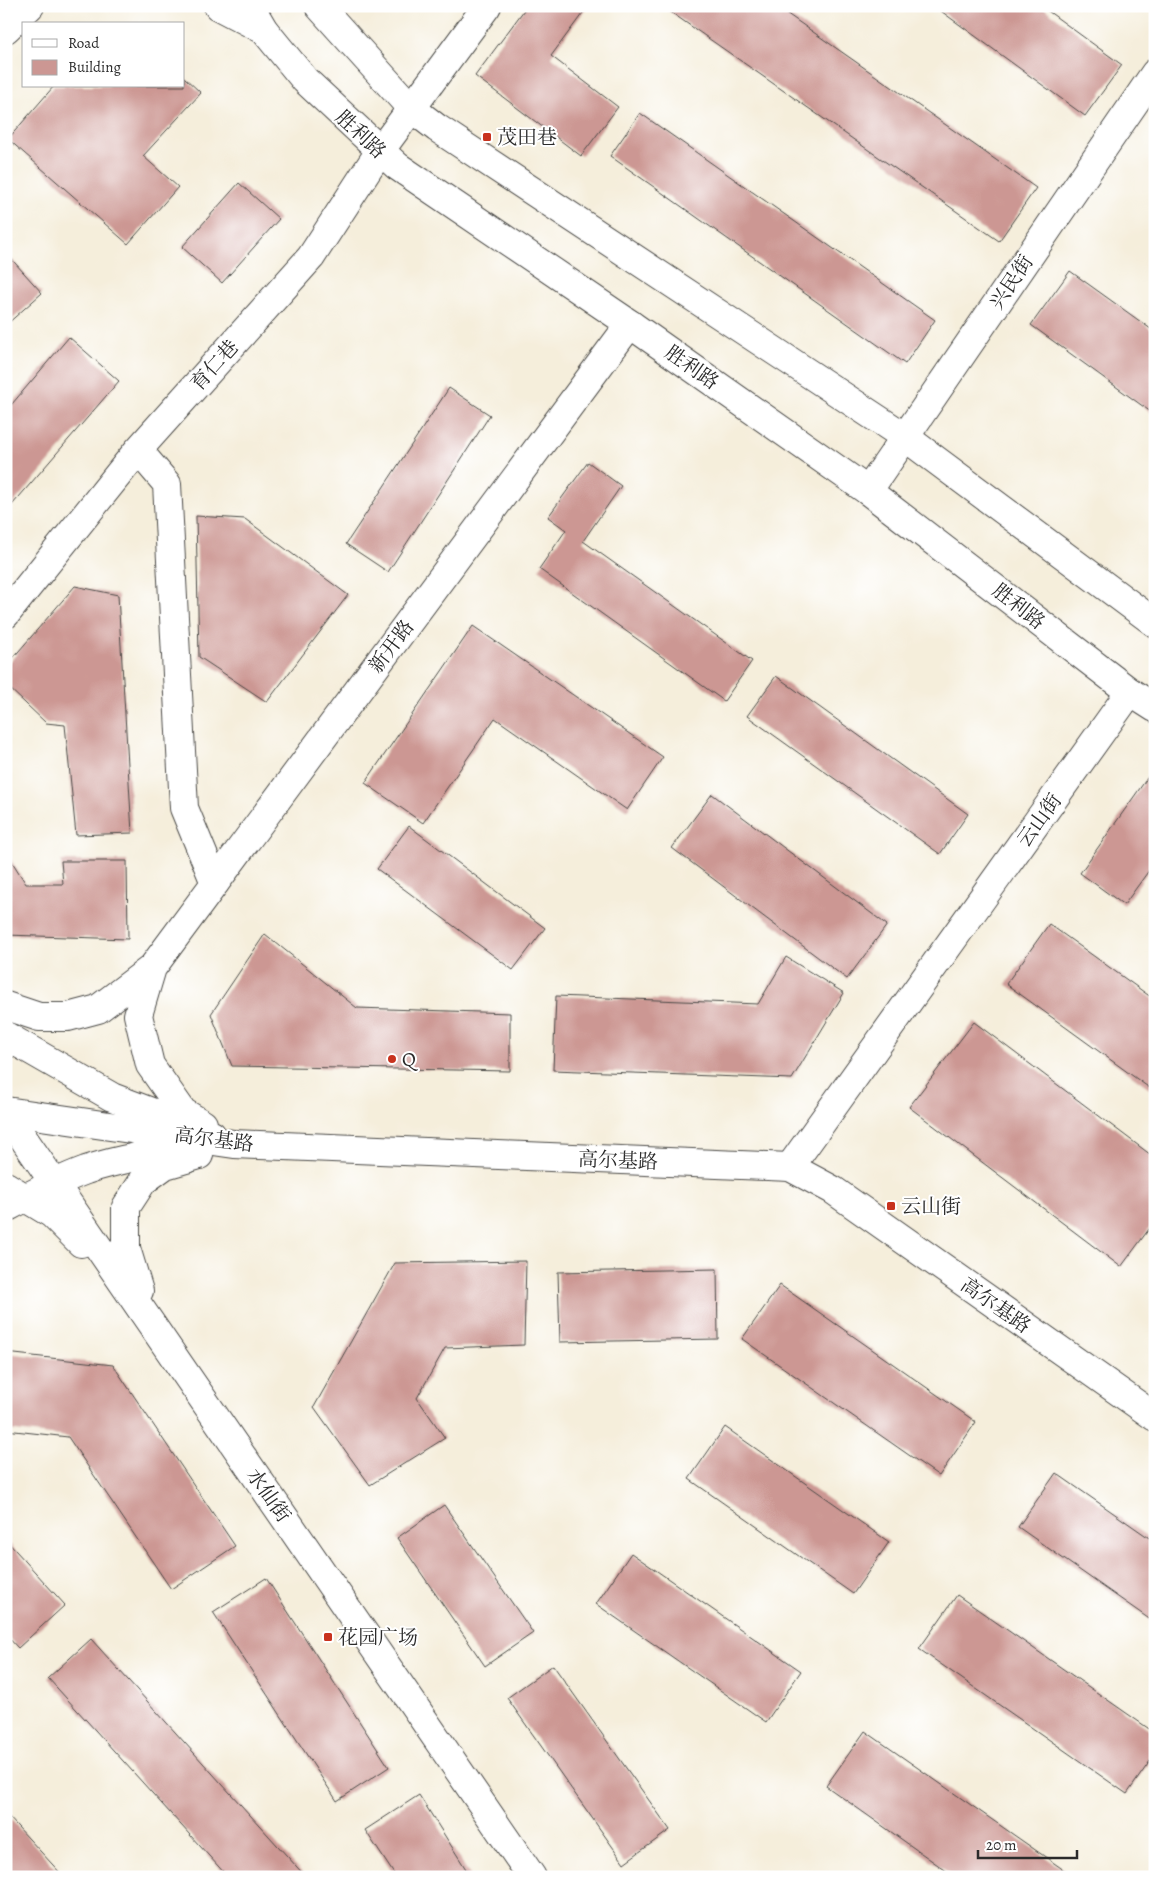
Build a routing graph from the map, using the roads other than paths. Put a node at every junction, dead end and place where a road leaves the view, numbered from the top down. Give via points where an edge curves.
1 (30, 6) edge
2 (218, 6) edge
3 (250, 6) edge
4 (319, 6) edge
5 (487, 6) edge
6 (6, 30) edge
7 (264, 30) junction
8 (1155, 73) edge
9 (411, 108) junction
10 (380, 150) junction
11 (630, 324) junction
12 (905, 438) junction
13 (138, 450) junction
14 (868, 491) junction
15 (6, 614) edge
16 (1155, 623) edge
17 (1130, 692) junction
18 (1155, 708) edge
19 (215, 883) junction
20 (152, 968) junction
21 (6, 1006) edge
22 (6, 1036) edge
23 (6, 1112) edge
24 (234, 1144) junction
25 (790, 1167) junction
26 (55, 1184) junction
27 (12, 1197) edge
28 (159, 1336) junction
29 (1155, 1417) edge
30 (532, 1877) edge

1 - 6 main road
2 - 7 main road
3 - 7 main road, 胜利路
4 - 9 main road
5 - 9 main road
7 - 10 main road, 胜利路 via 305,80
8 - 12 main road, 兴民街
9 - 10 main road, 育仁巷
9 - 12 main road
10 - 11 main road, 胜利路 via 397,166
10 - 13 main road, 育仁巷 via 311,257
11 - 14 main road, 胜利路
11 - 19 main road, 新开路
12 - 14 main road, 兴民街
12 - 16 main road
13 - 15 main road, 育仁巷
13 - 19 main road via 167,484 184,808
14 - 17 main road, 胜利路
17 - 18 main road, 胜利路
17 - 25 main road, 云山街
19 - 20 main road, 新开路
20 - 21 main road via 98,1009 68,1017 40,1017
20 - 24 main road via 138,1014 150,1065 183,1112
22 - 24 main road via 112,1096
23 - 24 main road, 高尔基路
23 - 26 main road, 水仙街
24 - 25 main road, 高尔基路
24 - 26 main road via 160,1152 123,1160 86,1170
24 - 28 main road via 165,1165 143,1182 126,1207 126,1248 137,1286
25 - 29 main road, 高尔基路 via 833,1190
26 - 27 main road
26 - 28 main road, 水仙街
27 - 28 main road via 52,1214 93,1254
28 - 30 main road, 水仙街

